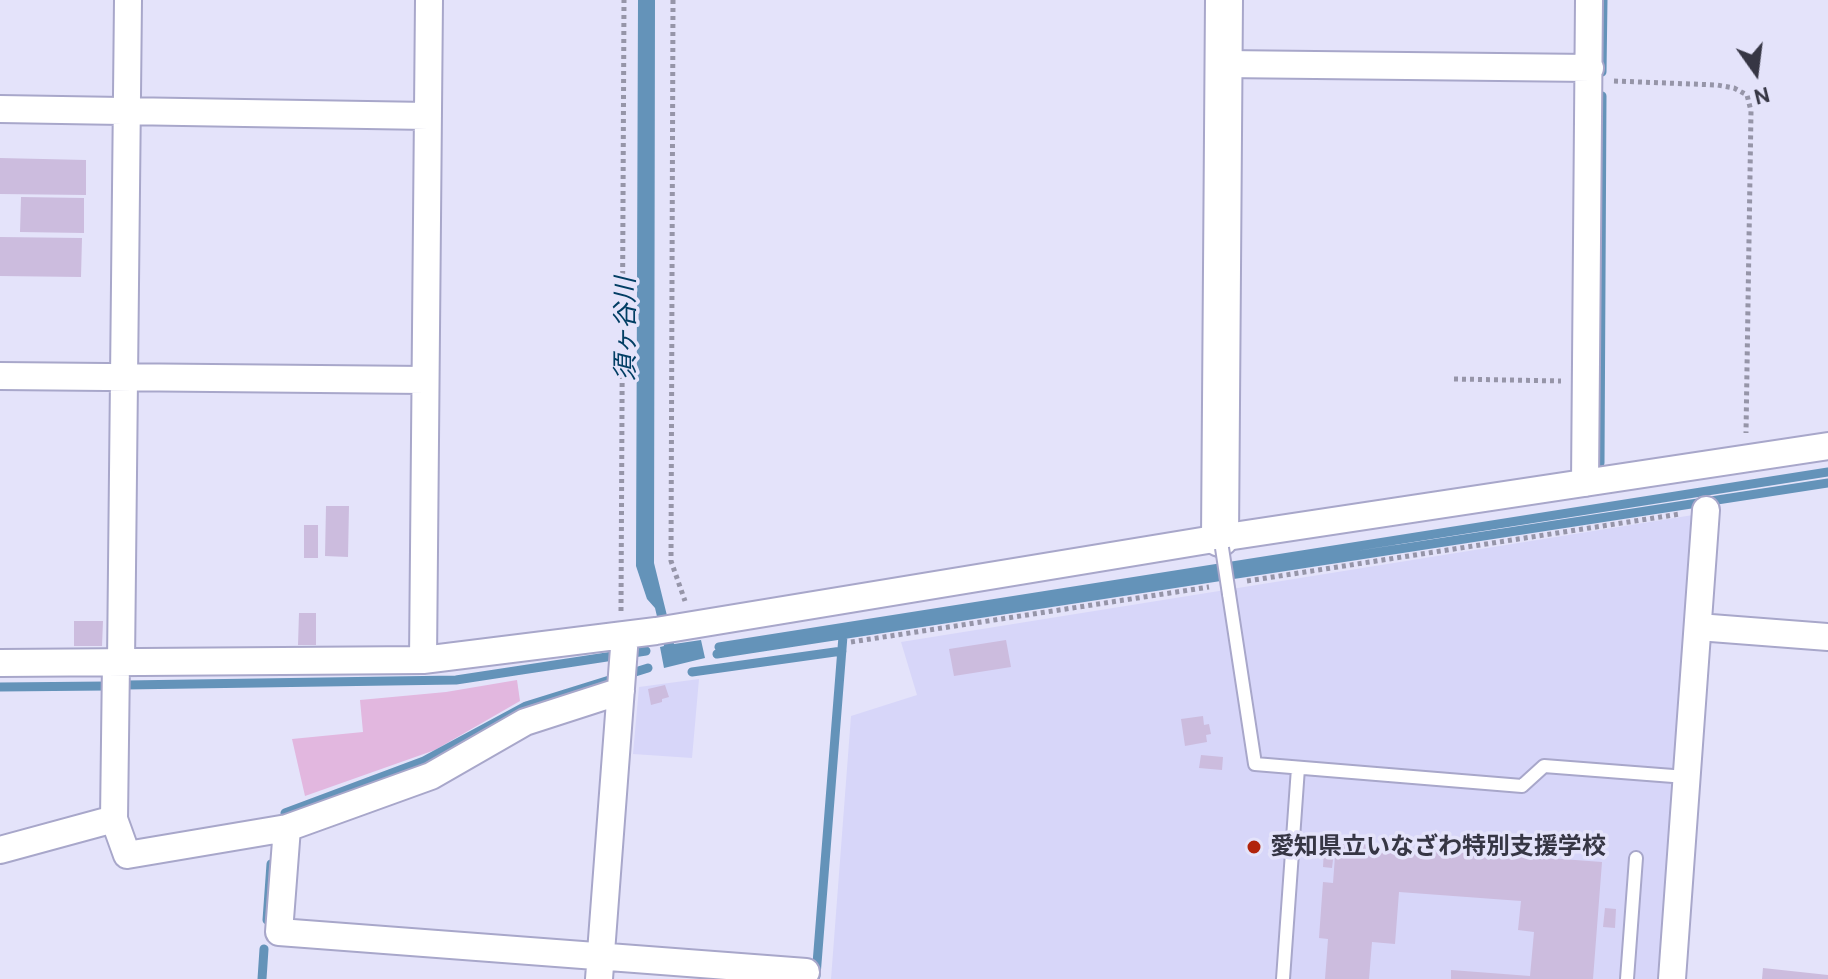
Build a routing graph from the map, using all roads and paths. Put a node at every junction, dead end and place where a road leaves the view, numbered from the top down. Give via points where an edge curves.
1 (128, 0) edge
2 (429, 0) edge
3 (624, 0) edge
4 (673, 0) edge
5 (1224, 0) edge
6 (1589, 0) edge
7 (1224, 64) junction
8 (1589, 74) junction
9 (0, 109) edge
10 (126, 111) junction
11 (428, 116) junction
12 (0, 376) edge
13 (124, 377) junction
14 (1454, 379) dead end
15 (425, 380) junction
16 (1586, 381) junction
17 (1828, 446) edge
18 (1746, 458) junction
19 (1585, 483) junction
20 (1706, 510) joint
21 (1221, 543) junction
22 (1239, 582) dead end
23 (1226, 589) junction
24 (1698, 627) junction
25 (675, 628) junction
26 (1828, 637) edge
27 (623, 638) junction
28 (851, 642) dead end
29 (423, 660) junction
30 (118, 662) junction
31 (0, 663) edge
32 (622, 689) junction
33 (1298, 768) junction
34 (1686, 777) junction
35 (114, 819) junction
36 (287, 828) junction
37 (0, 850) edge
38 (1636, 858) dead end
39 (600, 968) edge
40 (806, 972) dead end
41 (1283, 979) edge
42 (1627, 979) edge
43 (1672, 979) edge

1 - 10 street
2 - 11 street
3 - 27 path
4 - 25 path
5 - 7 street
6 - 8 street
7 - 8 street
7 - 21 street
8 - 16 street
8 - 18 path via 1717,85 1747,95 1751,111
9 - 10 street
10 - 11 street
10 - 13 street
11 - 15 street
12 - 13 street
13 - 15 street
13 - 30 street
14 - 16 path
15 - 29 street
16 - 19 street
17 - 18 street
18 - 19 street
19 - 21 street
20 - 22 path
20 - 24 street
21 - 23 lane, bridge
21 - 25 street
23 - 28 path
23 - 33 lane via 1255,764
24 - 26 street
24 - 34 street
25 - 27 street
27 - 29 street
27 - 32 street
29 - 30 street
30 - 31 street
30 - 35 street
32 - 36 street via 525,722 431,776
32 - 39 street
33 - 34 lane via 1522,786 1544,766
33 - 41 lane
34 - 43 street
35 - 36 street via 127,855
35 - 37 street
36 - 39 street via 279,932
38 - 42 lane
39 - 40 street

